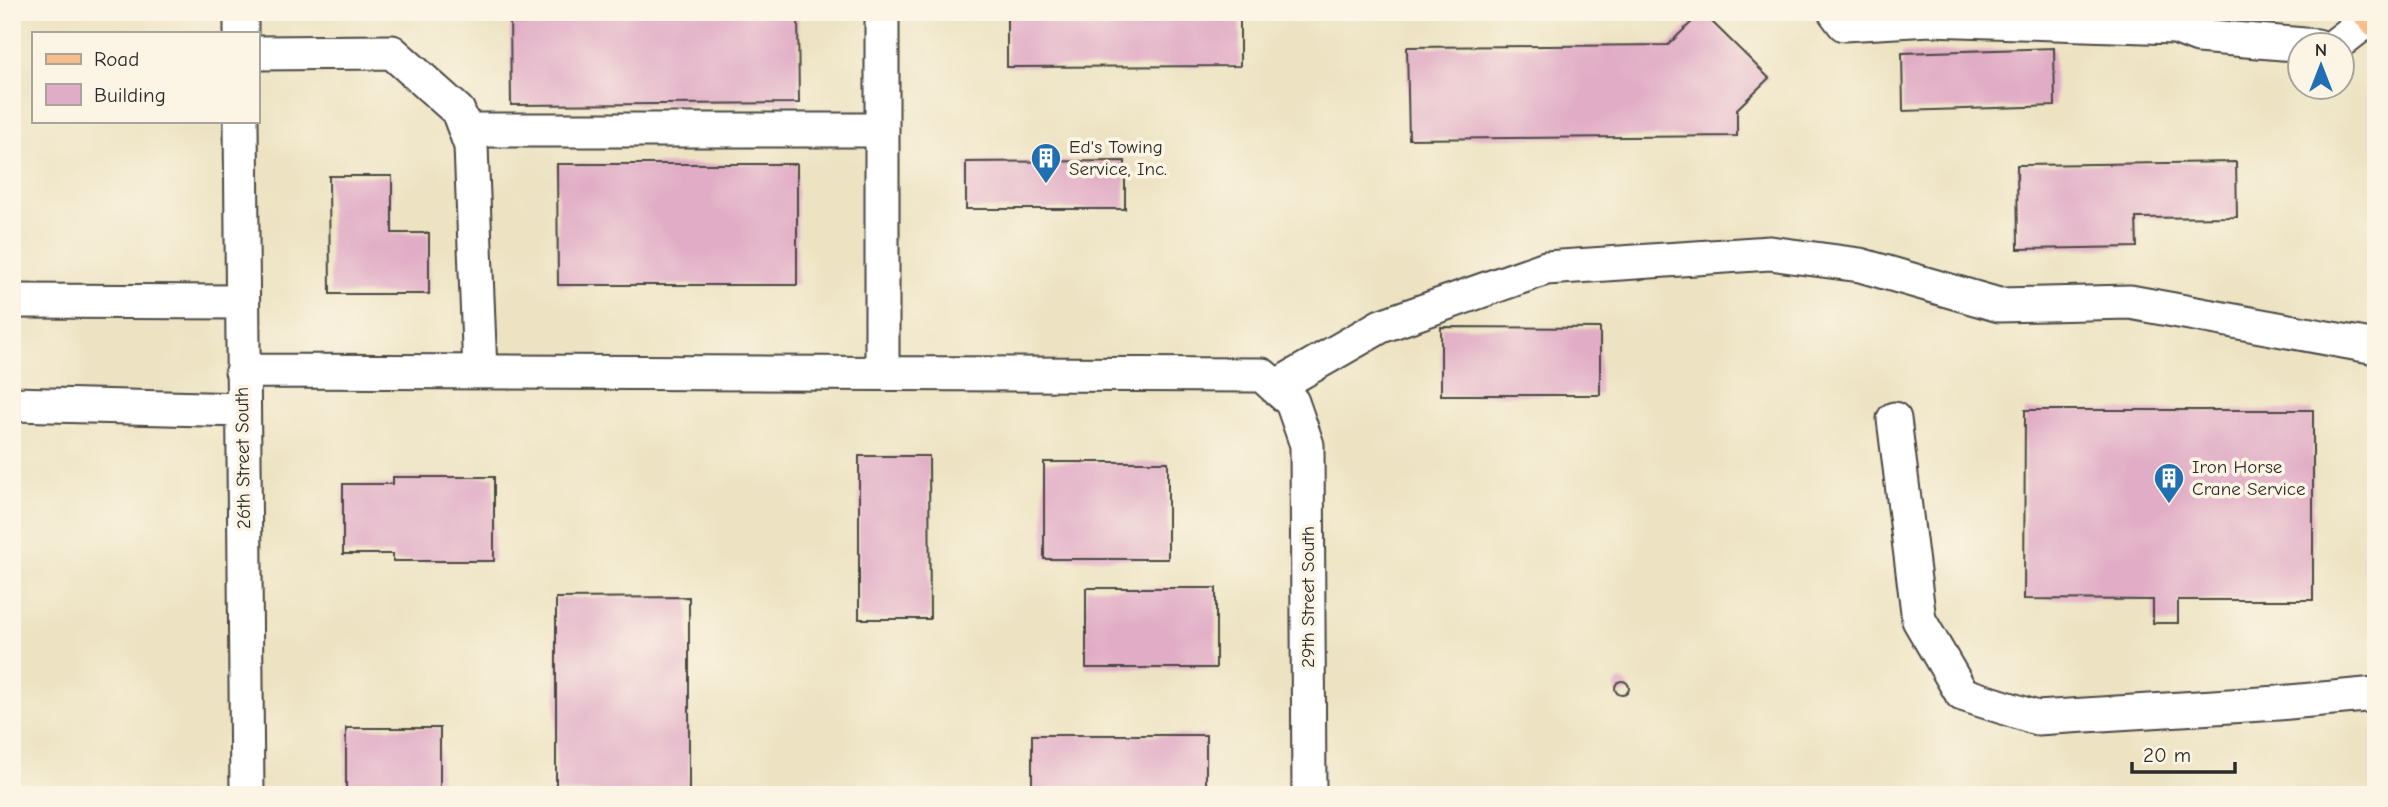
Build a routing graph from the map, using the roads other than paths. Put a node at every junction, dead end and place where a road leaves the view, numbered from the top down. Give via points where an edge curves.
1 (240, 12) edge
2 (882, 12) edge
3 (1835, 12) edge
4 (2374, 15) edge
5 (241, 32) edge
6 (2352, 32) edge
7 (2286, 43) edge
8 (259, 53) edge
9 (241, 122) edge
10 (465, 130) junction
11 (882, 130) junction
12 (12, 300) edge
13 (242, 302) junction
14 (2376, 347) edge
15 (242, 371) junction
16 (480, 372) junction
17 (882, 373) junction
18 (1284, 395) junction
19 (12, 404) edge
20 (243, 410) junction
21 (1894, 419) dead end
22 (2376, 694) edge
23 (247, 795) edge
24 (1309, 795) edge

1 - 5 street
2 - 11 street
3 - 7 street via 1844,24 1930,19 2175,27 2197,36
4 - 6 street
8 - 10 street via 392,52 458,111
9 - 13 street, 26th Street South
10 - 11 street
10 - 16 street via 471,146
11 - 17 street
12 - 13 street
13 - 15 street, 26th Street South
14 - 18 street via 2130,302 1999,305 1860,265 1770,253 1546,268 1381,326
15 - 16 street
15 - 20 street, 26th Street South
16 - 17 street
17 - 18 street via 1262,375
18 - 24 street, 29th Street South via 1307,445
19 - 20 street
20 - 23 street, 26th Street South
21 - 22 street via 1919,620 1962,694 2037,718

